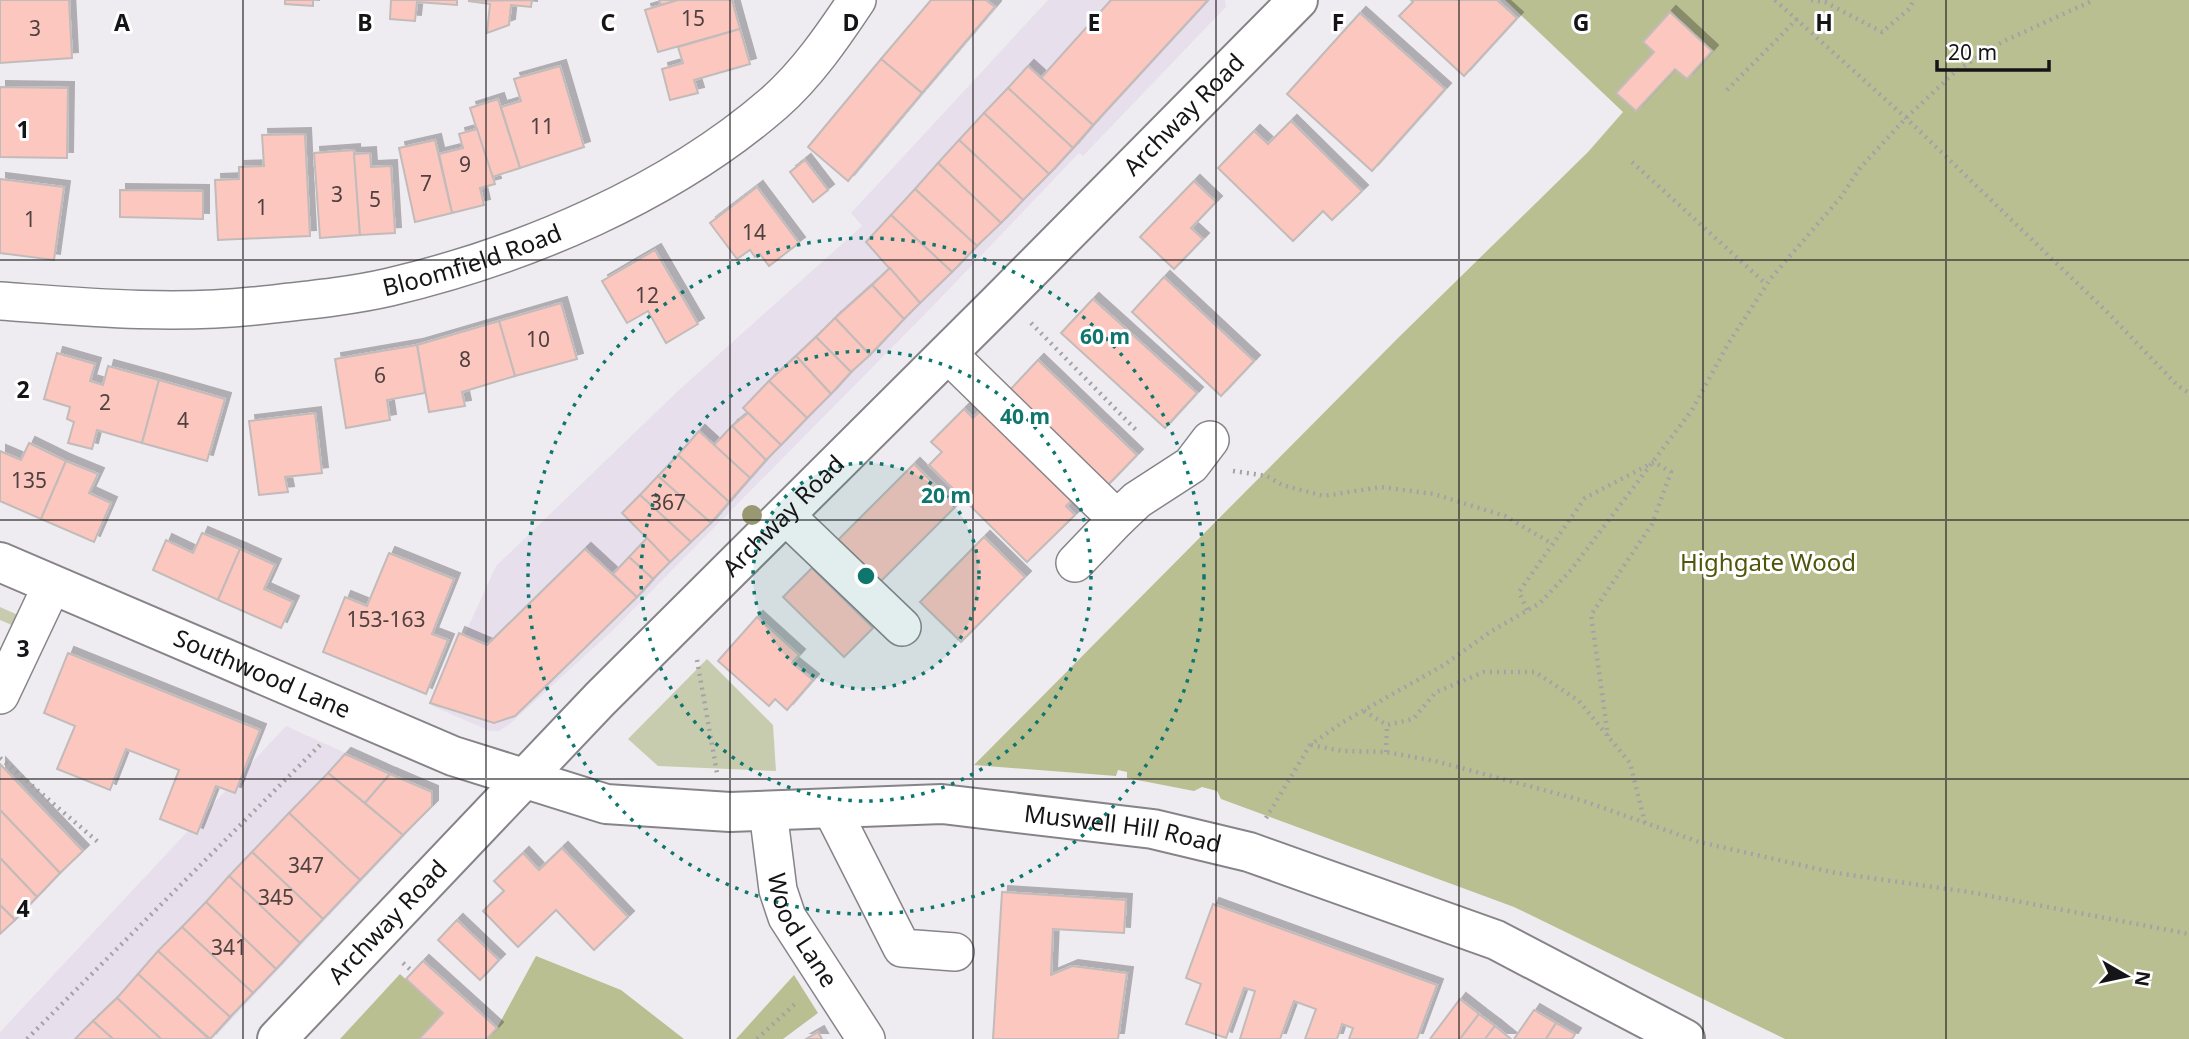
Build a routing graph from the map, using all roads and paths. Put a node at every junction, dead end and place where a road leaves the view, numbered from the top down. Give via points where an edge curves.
1 (857, 0) edge
2 (1298, 0) edge
3 (1774, 0) edge
4 (1811, 0) edge
5 (1914, 0) edge
6 (2094, 0) edge
7 (1797, 19) junction
8 (1727, 90) dead end
9 (1906, 118) junction
10 (1632, 162) dead end
11 (1766, 284) junction
12 (0, 301) edge
13 (1031, 323) dead end
14 (948, 354) junction
15 (2189, 393) edge
16 (1138, 432) dead end
17 (1201, 453) joint
18 (1654, 462) junction
19 (785, 515) junction
20 (1117, 519) junction
21 (1551, 543) junction
22 (0, 562) edge
23 (1074, 563) dead end
24 (52, 585) junction
25 (1527, 610) junction
26 (902, 627) dead end
27 (14, 634) edge
28 (696, 660) dead end
29 (0, 695) edge
30 (1363, 711) junction
31 (1387, 725) junction
32 (1608, 736) junction
33 (324, 741) dead end
34 (1310, 745) junction
35 (1386, 752) junction
36 (0, 758) edge
37 (718, 776) dead end
38 (526, 779) junction
39 (831, 808) junction
40 (768, 811) junction
41 (1645, 824) junction
42 (97, 842) dead end
43 (1248, 852) junction
44 (2189, 934) edge
45 (955, 952) dead end
46 (403, 963) dead end
47 (413, 972) dead end
48 (827, 976) junction
49 (27, 1039) edge
50 (277, 1039) edge
51 (757, 1039) edge
52 (866, 1039) edge
53 (1685, 1039) edge

1 - 12 street, Bloomfield Road via 826,46 775,102 704,156 595,217 509,252 389,287 252,306 158,310
2 - 14 main road, Archway Road
3 - 7 path
4 - 5 path via 1825,2 1882,32
6 - 9 path via 2004,41 1956,71
7 - 8 path
7 - 9 path
9 - 11 path
9 - 15 path
10 - 11 path
11 - 18 path via 1692,410
13 - 16 path
14 - 19 main road, Archway Road
14 - 20 street
17 - 20 street
17 - 21 path via 1282,485 1325,496 1381,487 1434,494 1506,516
18 - 21 path via 1584,498
18 - 25 path via 1571,570 1540,603
18 - 32 path via 1671,472 1652,524 1591,615
19 - 26 street
19 - 38 main road, Archway Road
20 - 23 street
21 - 25 path via 1519,592
22 - 24 main road, Southwood Lane
24 - 27 street
24 - 38 main road, Southwood Lane via 440,751
25 - 30 path
27 - 29 street
28 - 37 path
30 - 31 path
30 - 34 path
31 - 32 path via 1413,719 1436,692 1484,672 1535,672 1579,701
31 - 35 path
32 - 41 path via 1630,763
33 - 49 path
34 - 35 path
34 - 43 path
35 - 41 path via 1581,800
36 - 42 path
38 - 40 main road, Muswell Hill Road via 606,804
38 - 50 main road, Archway Road
39 - 40 main road, Muswell Hill Road
39 - 43 main road, Muswell Hill Road via 942,804 1112,822
39 - 45 street via 902,948
40 - 48 street, Wood Lane via 778,890 787,917
41 - 44 path via 1699,842 1836,873 1969,892
43 - 53 main road, Muswell Hill Road via 1496,940
46 - 47 path
48 - 51 path
48 - 52 street, Wood Lane

